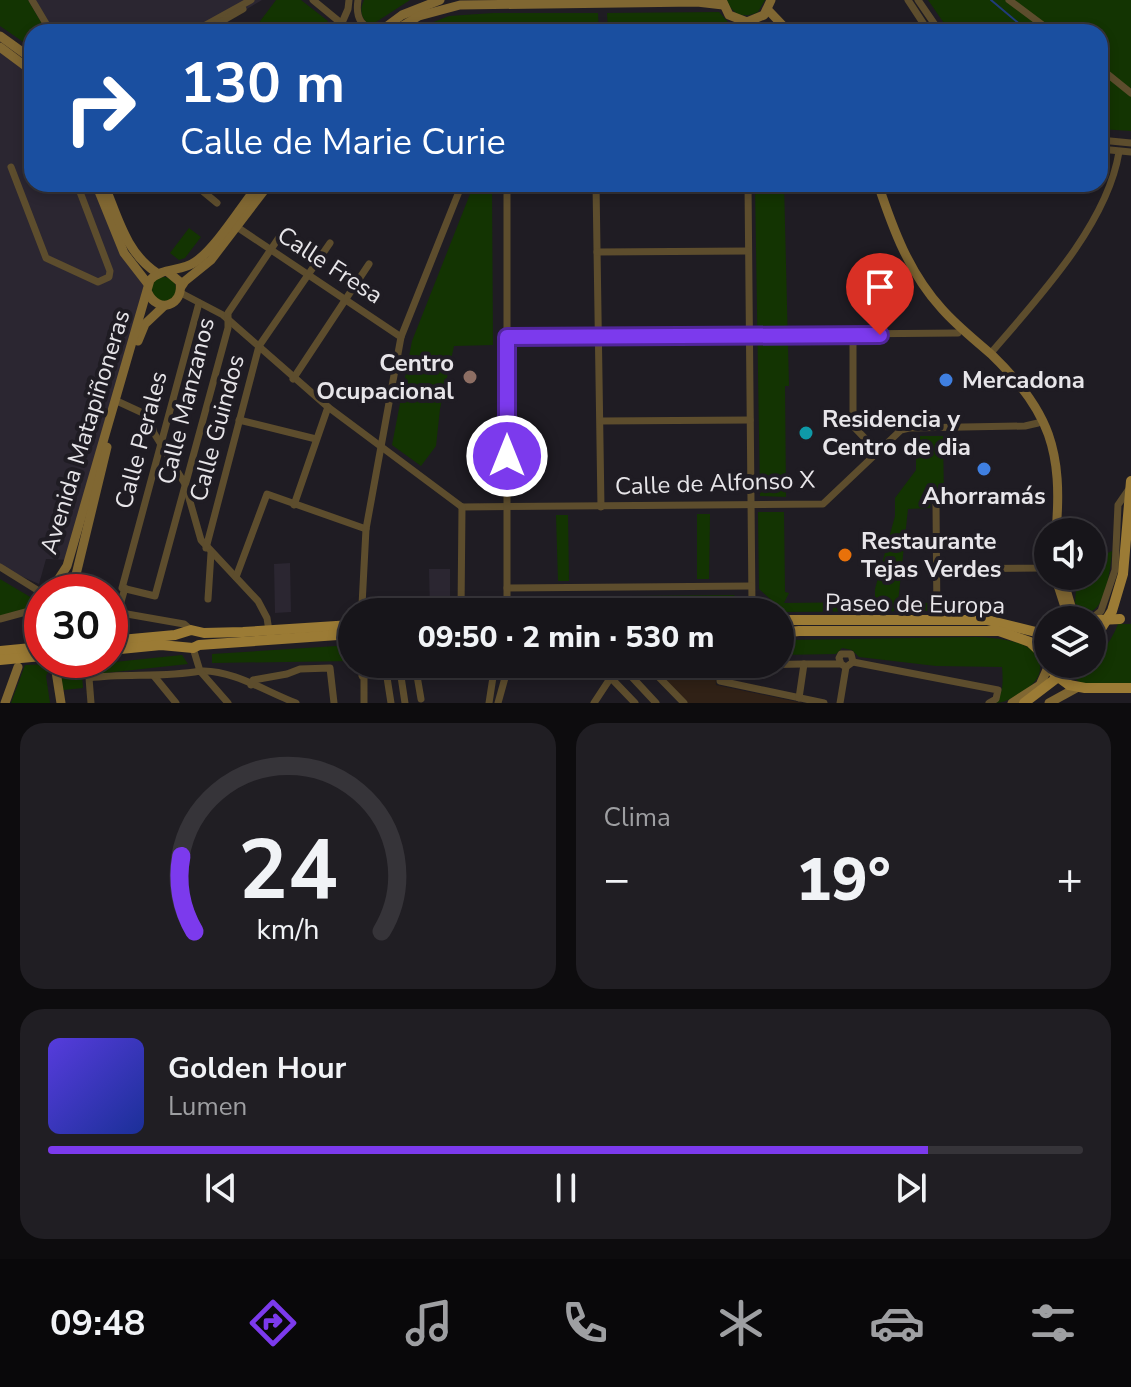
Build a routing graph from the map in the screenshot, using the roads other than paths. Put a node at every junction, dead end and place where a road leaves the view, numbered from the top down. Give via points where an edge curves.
1 (32, 0) edge
2 (253, 0) edge
3 (313, 0) edge
4 (352, 0) edge
5 (440, 0) edge
6 (908, 0) edge
7 (918, 0) edge
8 (1009, 0) edge
9 (722, 2) edge
10 (767, 8) edge
11 (341, 23) joint
12 (46, 24) edge
13 (208, 24) edge
14 (216, 24) edge
15 (362, 24) edge
16 (392, 24) edge
17 (400, 24) edge
18 (742, 24) edge
19 (750, 24) edge
20 (782, 24) edge
21 (924, 24) edge
22 (934, 24) edge
23 (1041, 24) edge
24 (0, 36) edge
25 (0, 47) edge
26 (24, 53) edge
27 (24, 65) edge
28 (1108, 74) edge
29 (1131, 93) edge
30 (1108, 141) edge
31 (1131, 143) edge
32 (1108, 150) edge
33 (1119, 152) junction
34 (1131, 152) edge
35 (11, 167) dead end
36 (80, 192) edge
37 (97, 192) edge
38 (107, 192) edge
39 (204, 192) edge
40 (253, 192) edge
41 (263, 192) edge
42 (459, 192) edge
43 (507, 192) edge
44 (596, 192) edge
45 (748, 192) edge
46 (877, 192) edge
47 (878, 192) edge
48 (217, 203) dead end
49 (237, 227) junction
50 (284, 230) dead end
51 (330, 243) dead end
52 (269, 250) junction
53 (748, 251) junction
54 (597, 252) junction
55 (369, 264) dead end
56 (168, 272) junction
57 (157, 273) junction
58 (308, 274) junction
59 (148, 288) junction
60 (181, 290) junction
61 (345, 298) junction
62 (199, 303) junction
63 (164, 306) junction
64 (227, 319) junction
65 (958, 333) junction
66 (853, 335) junction
67 (749, 336) junction
68 (401, 337) junction
69 (507, 337) junction
70 (600, 337) junction
71 (259, 346) junction
72 (990, 354) junction
73 (293, 379) junction
74 (119, 402) junction
75 (328, 407) junction
76 (853, 414) junction
77 (239, 420) junction
78 (750, 420) junction
79 (601, 421) junction
80 (1038, 423) junction
81 (909, 428) junction
82 (316, 439) junction
83 (161, 444) junction
84 (381, 448) junction
85 (878, 452) junction
86 (185, 484) junction
87 (1130, 485) edge
88 (936, 504) dead end
89 (294, 505) junction
90 (750, 506) junction
91 (462, 507) junction
92 (601, 507) junction
93 (506, 508) junction
94 (1054, 518) edge
95 (1056, 518) edge
96 (366, 529) junction
97 (209, 550) junction
98 (1131, 566) edge
99 (0, 567) edge
100 (1034, 568) edge
101 (936, 569) junction
102 (61, 574) edge
103 (78, 574) edge
104 (127, 574) edge
105 (236, 577) junction
106 (21, 578) junction
107 (24, 579) edge
108 (24, 580) edge
109 (751, 586) junction
110 (507, 588) junction
111 (128, 589) edge
112 (362, 598) edge
113 (461, 598) edge
114 (507, 598) edge
115 (752, 598) edge
116 (208, 599) dead end
117 (1103, 606) edge
118 (24, 612) edge
119 (128, 614) edge
120 (1121, 615) edge
121 (0, 619) edge
122 (794, 620) edge
123 (937, 620) junction
124 (338, 626) edge
125 (1106, 629) edge
126 (269, 631) junction
127 (191, 632) junction
128 (1034, 632) edge
129 (794, 633) edge
130 (338, 635) edge
131 (1106, 636) edge
132 (128, 639) edge
133 (24, 645) edge
134 (192, 647) junction
135 (1034, 647) edge
136 (128, 648) edge
137 (0, 651) edge
138 (24, 658) edge
139 (0, 660) edge
140 (794, 664) edge
141 (804, 664) junction
142 (847, 664) junction
143 (18, 667) dead end
144 (200, 671) junction
145 (154, 676) junction
146 (57, 678) edge
147 (362, 678) edge
148 (387, 678) edge
149 (401, 678) edge
150 (417, 678) edge
151 (493, 678) edge
152 (505, 678) edge
153 (611, 678) joint
154 (633, 678) edge
155 (660, 678) edge
156 (720, 678) edge
157 (1043, 678) edge
158 (1057, 678) edge
159 (1064, 678) edge
160 (1067, 678) edge
161 (251, 685) junction
162 (1073, 686) junction
163 (1131, 688) edge
164 (799, 698) junction
165 (421, 699) dead end
166 (282, 700) edge
167 (5, 703) edge
168 (61, 703) edge
169 (91, 703) edge
170 (176, 703) edge
171 (228, 703) edge
172 (296, 703) edge
173 (334, 703) edge
174 (364, 703) edge
175 (391, 703) edge
176 (405, 703) edge
177 (489, 703) edge
178 (498, 703) edge
179 (595, 703) edge
180 (635, 703) edge
181 (656, 703) edge
182 (684, 703) edge
183 (824, 703) edge
184 (840, 703) edge
185 (989, 703) edge
186 (1012, 703) edge
187 (1024, 703) edge
188 (1038, 703) edge
189 (1049, 703) edge

1 - 12 street
2 - 13 street
2 - 14 street
3 - 11 street
4 - 11 street
4 - 15 street
5 - 16 street
6 - 21 street
7 - 22 street
8 - 23 street
9 - 17 street via 460,5
9 - 18 street
10 - 19 street
10 - 20 street
24 - 26 street
25 - 27 street
28 - 29 street
30 - 31 street
32 - 33 street
33 - 34 street
33 - 72 street via 1106,200 1083,239
35 - 36 street via 46,258 98,282 110,271
37 - 59 street via 128,261
38 - 57 street via 132,251
39 - 48 street
40 - 56 street via 203,256
41 - 49 street
42 - 68 street
43 - 69 street
44 - 54 street
45 - 53 street
46 - 65 street via 887,230 907,269
47 - 72 street via 914,273 940,308
49 - 52 street, Calle Fresa
49 - 60 street
50 - 52 street, Calle Manzanos
51 - 58 street, Calle Guindos
52 - 58 street, Calle Fresa
52 - 64 street, Calle Manzanos
53 - 54 street
53 - 67 street
54 - 70 street
55 - 61 street
56 - 57 street
56 - 60 street via 178,278
57 - 59 street
58 - 61 street, Calle Fresa
58 - 71 street, Calle Guindos
59 - 63 street via 154,302
59 - 102 street, Avenida Matapiñoneras
60 - 62 street
60 - 63 street via 173,304
61 - 68 street, Calle Fresa
61 - 73 street
62 - 64 street
62 - 83 street, Calle Perales
63 - 74 street, Avenida Matapiñoneras via 140,333
64 - 71 street
64 - 86 street, Calle Manzanos
65 - 66 street
65 - 80 street via 1008,379
66 - 67 street
66 - 76 street
67 - 70 street
67 - 78 street
68 - 84 street
69 - 70 street
69 - 93 street
70 - 79 street
71 - 73 street
71 - 77 street, Calle Guindos
72 - 95 street via 1019,383 1052,442 1060,490
73 - 75 street
74 - 83 street via 145,414
74 - 103 street, Avenida Matapiñoneras
75 - 82 street
75 - 84 street
76 - 81 street via 858,426
76 - 85 street via 855,428
77 - 82 street
77 - 97 street, Calle Guindos
78 - 79 street
78 - 90 street
79 - 92 street
80 - 81 street
80 - 94 street via 1053,477
81 - 85 street, Calle de Alfonso X
82 - 89 street
83 - 86 street
83 - 104 street, Calle Perales
84 - 91 street
84 - 96 street
85 - 90 street, Calle de Alfonso X via 823,504
86 - 97 street
86 - 111 street, Calle Manzanos via 155,596
87 - 117 street via 1118,505 1115,570
87 - 120 main road
88 - 101 street
89 - 96 street
89 - 105 street via 267,494
90 - 92 street, Calle de Alfonso X
90 - 109 street
91 - 93 street, Calle de Alfonso X
91 - 113 street
92 - 93 street, Calle de Alfonso X
93 - 110 street
96 - 112 street
97 - 105 street
97 - 116 street
98 - 120 main road
99 - 106 street
100 - 101 street
101 - 123 street
105 - 126 street via 258,601
106 - 107 street
106 - 108 street
109 - 110 street
109 - 115 street
110 - 114 street
118 - 121 street
119 - 127 street via 184,624
120 - 125 main road
120 - 131 main road
122 - 123 main road, Paseo de Europa
123 - 128 main road, Paseo de Europa via 987,620
124 - 126 main road
126 - 127 main road
127 - 132 main road
127 - 134 main road via 200,638
127 - 134 main road via 182,640
129 - 135 main road, Paseo de Europa via 989,630
130 - 134 main road
133 - 137 main road
134 - 136 main road
134 - 144 street
138 - 139 main road
140 - 141 street
141 - 142 street
141 - 164 street
142 - 184 street
142 - 185 street via 998,690
143 - 167 street
144 - 145 street
144 - 161 street
144 - 171 street
145 - 169 street via 89,678
145 - 170 street
146 - 168 street
147 - 174 street
148 - 175 street
149 - 176 street
150 - 165 street
151 - 177 street
152 - 178 street
153 - 179 street
153 - 180 street
154 - 181 street
155 - 182 street
156 - 164 street
157 - 186 street
158 - 187 main road
159 - 162 main road, Paseo de Europa, bridge
160 - 188 main road
161 - 166 street
161 - 173 street via 261,676 330,668
162 - 163 main road
162 - 189 street
164 - 183 street
166 - 172 street

